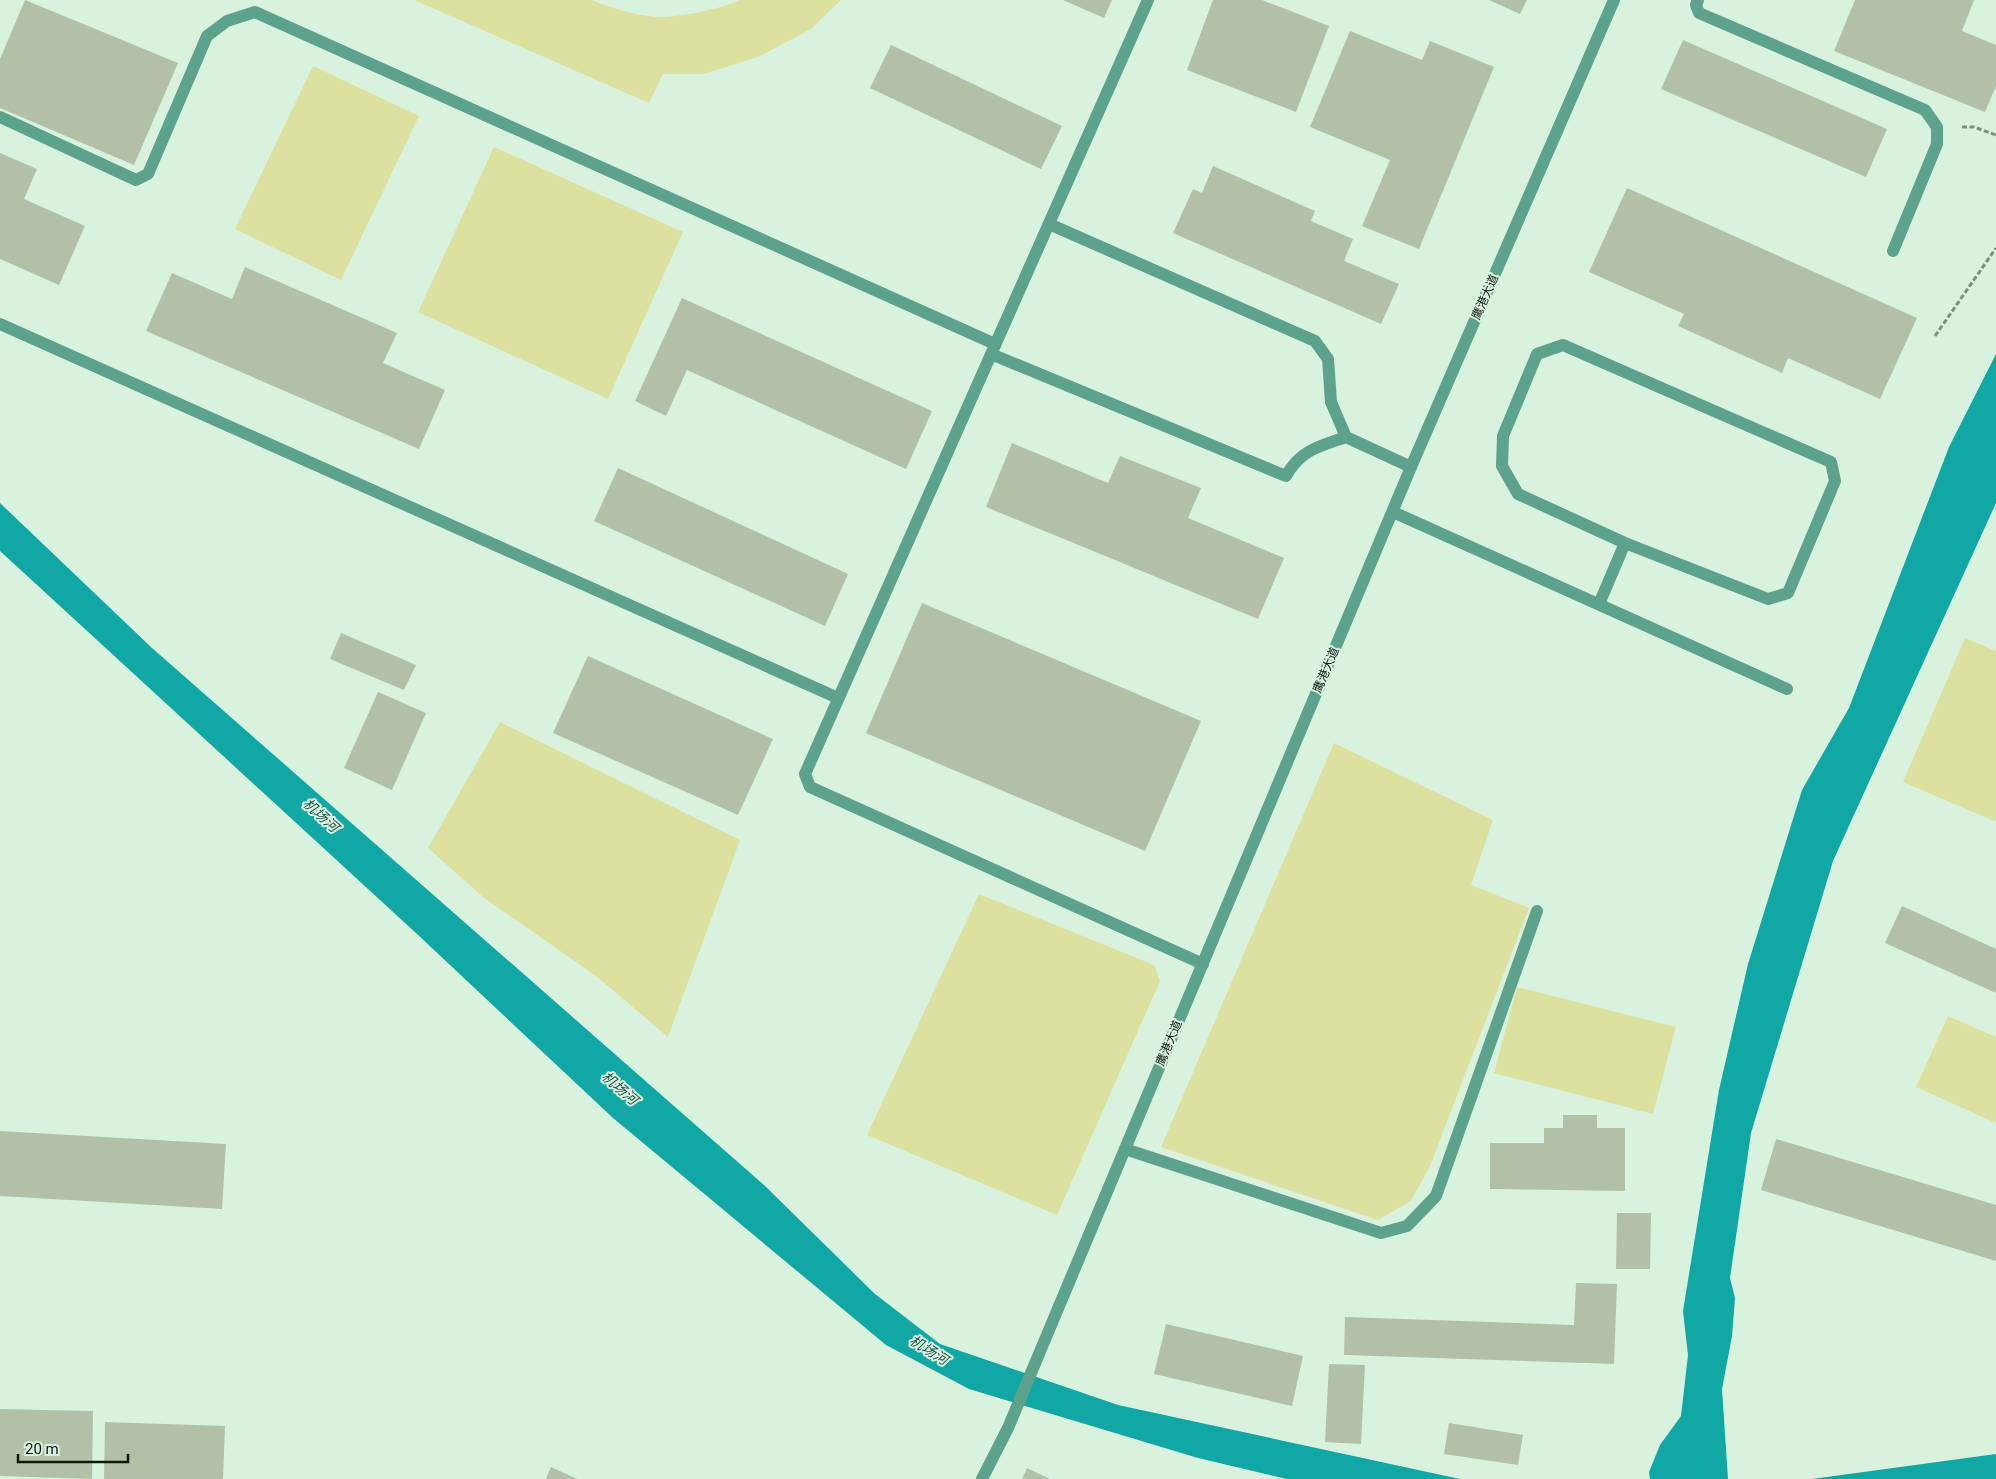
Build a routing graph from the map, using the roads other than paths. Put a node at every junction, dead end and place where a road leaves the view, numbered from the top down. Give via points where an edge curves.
1 (1148, 0) edge
2 (1614, 0) edge
3 (1698, 0) edge
4 (0, 117) edge
5 (1049, 224) junction
6 (1893, 251) dead end
7 (0, 324) edge
8 (993, 349) junction
9 (1346, 437) junction
10 (1411, 467) junction
11 (1392, 512) junction
12 (1625, 542) junction
13 (1599, 604) junction
14 (1787, 689) dead end
15 (838, 698) junction
16 (1537, 912) dead end
17 (1203, 964) junction
18 (1125, 1149) junction
19 (982, 1479) edge

1 - 5 street
2 - 10 street, 鹰港大道
3 - 6 street via 1699,13 1925,110 1937,127 1937,144
4 - 8 street via 136,180 148,174 207,36 227,22 254,12
5 - 8 street
5 - 9 street via 1315,341 1328,359 1331,402
7 - 15 street
8 - 9 street via 1286,476 1293,463 1313,448
8 - 15 street
9 - 10 street
10 - 11 street, 鹰港大道
11 - 13 street
11 - 17 street, 鹰港大道
12 - 12 street via 1768,598 1788,593 1835,481 1831,462 1563,345 1537,354 1503,436 1502,466 1518,494
12 - 13 street
13 - 14 street
15 - 17 street via 805,774 810,787
16 - 18 street via 1436,1196 1407,1226 1381,1233
17 - 18 street, 鹰港大道
18 - 19 street, 鹰港大道 via 1008,1428

